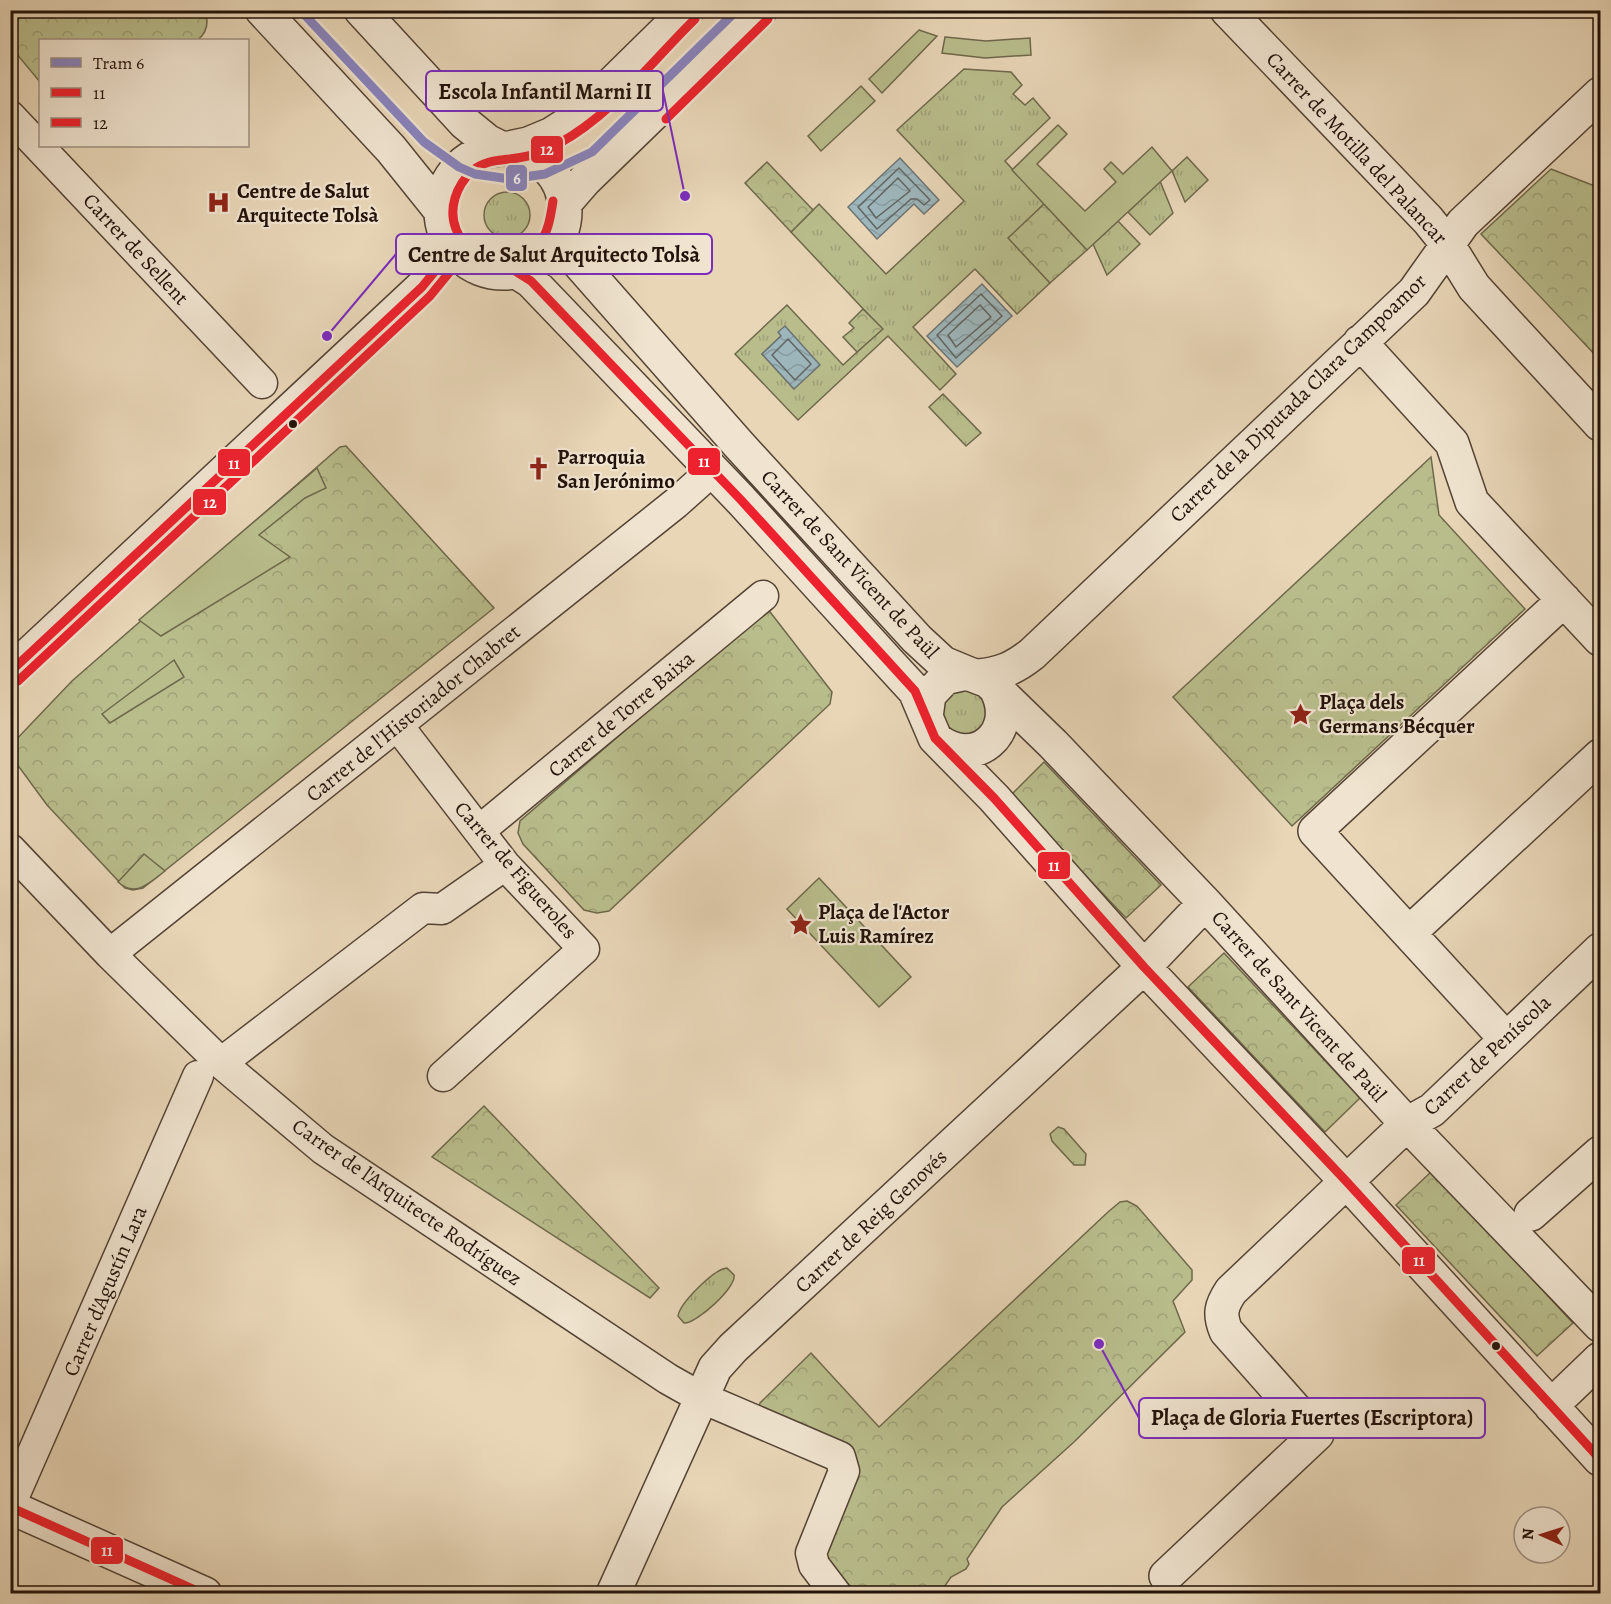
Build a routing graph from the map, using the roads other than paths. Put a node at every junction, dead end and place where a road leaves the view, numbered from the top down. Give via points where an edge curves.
1 (262, 10) edge
2 (361, 10) edge
3 (687, 10) edge
4 (760, 10) edge
5 (1227, 10) edge
6 (1600, 94) edge
7 (10, 116) edge
8 (39, 147) edge
9 (39, 147) edge
10 (505, 148) junction
11 (565, 203) junction
12 (440, 210) junction
13 (560, 236) junction
14 (1448, 245) junction
15 (453, 249) junction
16 (515, 272) junction
17 (1360, 342) junction
18 (262, 383) dead end
19 (1600, 424) edge
20 (740, 446) junction
21 (713, 470) junction
22 (763, 596) dead end
23 (1564, 600) junction
24 (1600, 639) edge
25 (10, 672) edge
26 (980, 679) junction
27 (398, 726) junction
28 (931, 728) junction
29 (1600, 756) edge
30 (479, 831) junction
31 (10, 849) edge
32 (506, 865) junction
33 (1205, 903) junction
34 (1409, 933) junction
35 (1600, 950) edge
36 (110, 954) junction
37 (1143, 967) junction
38 (1506, 1039) junction
39 (210, 1070) junction
40 (442, 1076) dead end
41 (1407, 1124) junction
42 (1600, 1153) edge
43 (1346, 1181) junction
44 (1531, 1214) dead end
45 (1600, 1325) edge
46 (1600, 1359) edge
47 (700, 1397) junction
48 (1551, 1406) junction
49 (1600, 1459) edge
50 (10, 1506) edge
51 (1166, 1576) dead end
52 (205, 1593) edge
53 (613, 1593) edge
54 (836, 1593) edge

1 - 12 street via 391,149
2 - 10 street via 465,123 486,141
3 - 10 street via 577,118 552,134
4 - 11 street
5 - 14 street, Carrer de Motilla del Palancar
6 - 14 street, Carrer de la Diputada Clara Campoamor via 1463,223
7 - 8 street, Carrer de Sellent
9 - 18 street, Carrer de Sellent
10 - 11 street via 530,154 546,164
10 - 12 street via 488,149 454,171 444,189
11 - 13 street
12 - 15 street
13 - 16 street via 546,256
13 - 20 street, Carrer de Sant Vicent de Paül via 563,245
14 - 17 street, Carrer de la Diputada Clara Campoamor via 1414,292
14 - 19 street, Carrer de Motilla del Palancar via 1474,287
15 - 16 street via 488,272
15 - 25 street via 422,287
16 - 21 street, Carrer de Sant Vicent de Paül via 538,288
17 - 23 street via 1452,443 1472,502
17 - 26 street, Carrer de la Diputada Clara Campoamor via 1032,654 1015,667
20 - 21 street
20 - 26 street, Carrer de Sant Vicent de Paül via 918,639 943,663
21 - 27 street, Carrer de l'Historiador Chabret
21 - 28 street, Carrer de Sant Vicent de Paül via 915,691
22 - 30 street, Carrer de Torre Baixa
23 - 24 street
23 - 34 street via 1315,831
26 - 28 street, Carrer de Sant Vicent de Paül via 956,674 936,685 929,695
26 - 28 street via 1002,700 1002,723 990,742 962,751 945,746
26 - 33 street, Carrer de Sant Vicent de Paül via 1053,744
27 - 30 street, Carrer de Figueroles
27 - 36 street, Carrer de l'Historiador Chabret
28 - 37 street, Carrer de Sant Vicent de Paül
29 - 34 street
30 - 32 street, Carrer de Figueroles
31 - 36 street, Carrer de l'Arquitecte Rodríguez
32 - 39 street via 442,909 423,908
32 - 40 street, Carrer de Figueroles via 584,949
33 - 37 street, Carrer de Reig Genovés
33 - 41 street, Carrer de Sant Vicent de Paül
34 - 38 street
35 - 38 street, Carrer de Peníscola
36 - 39 street, Carrer de l'Arquitecte Rodríguez
37 - 43 street, Carrer de Sant Vicent de Paül
37 - 47 street, Carrer de Reig Genovés via 733,1348
38 - 41 street, Carrer de Peníscola via 1432,1110
39 - 47 street, Carrer de l'Arquitecte Rodríguez via 628,1353
39 - 50 street, Carrer d'Agustín Lara
41 - 43 street, Carrer de Peníscola
41 - 45 street, Carrer de Sant Vicent de Paül
42 - 44 street
43 - 48 street, Carrer de Sant Vicent de Paül
43 - 51 street, Carrer de Peníscola via 1222,1304 1221,1318 1226,1331 1317,1434
46 - 48 street
47 - 53 street, Carrer de Reig Genovés
47 - 54 street, Carrer de l'Arquitecte Rodríguez via 840,1457 843,1471 810,1553 814,1565
48 - 49 street, Carrer de Sant Vicent de Paül
50 - 52 street

